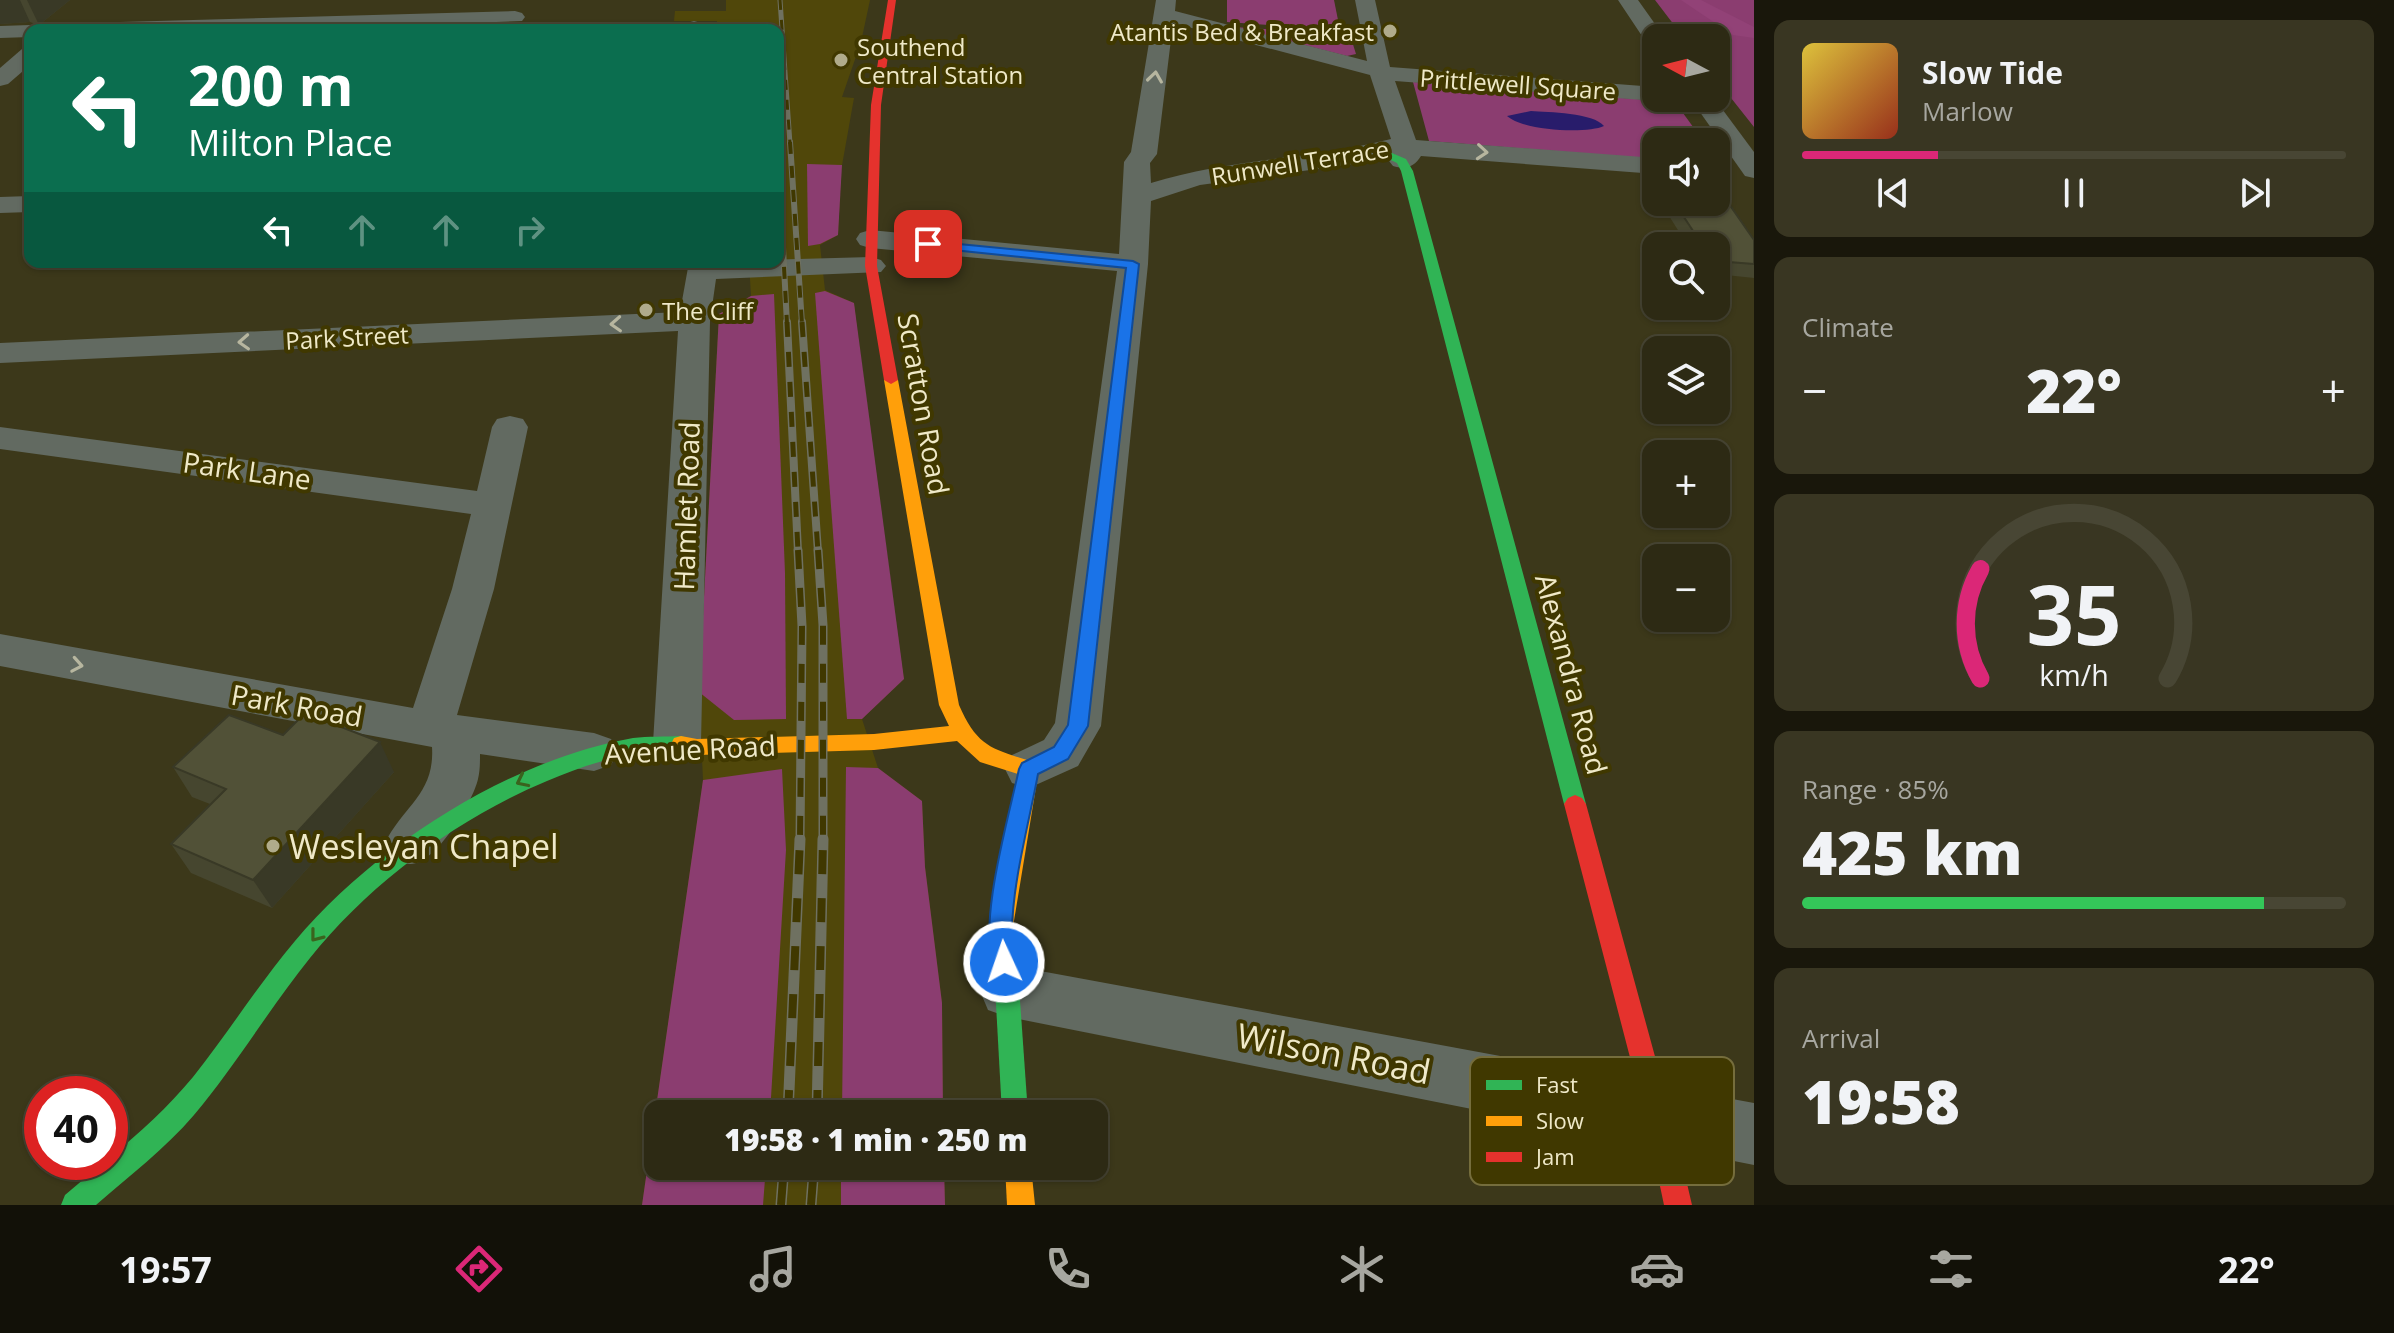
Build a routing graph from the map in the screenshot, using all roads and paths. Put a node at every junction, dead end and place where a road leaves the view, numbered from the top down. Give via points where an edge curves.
1 (892, 0) edge
2 (1365, 0) edge
3 (1628, 0) edge
4 (1165, 8) edge
5 (83, 10) dead end
6 (516, 16) edge
7 (66, 24) edge
8 (255, 24) edge
9 (1645, 24) edge
10 (24, 31) edge
11 (0, 32) edge
12 (24, 59) edge
13 (1380, 72) junction
14 (0, 79) edge
15 (1642, 93) edge
16 (1710, 112) edge
17 (1396, 152) junction
18 (1144, 154) junction
19 (1642, 165) edge
20 (1746, 172) edge
21 (1196, 178) junction
22 (1138, 196) junction
23 (24, 204) edge
24 (0, 205) edge
25 (870, 252) junction
26 (1133, 264) junction
27 (784, 267) edge
28 (716, 268) edge
29 (694, 321) junction
30 (0, 353) edge
31 (510, 427) dead end
32 (0, 438) edge
33 (493, 505) junction
34 (9, 662) edge
35 (441, 731) junction
36 (960, 733) junction
37 (687, 745) junction
38 (594, 752) junction
39 (1029, 769) junction
40 (400, 856) junction
41 (1008, 991) junction
42 (1642, 1057) edge
43 (1470, 1079) edge
44 (1014, 1100) edge
45 (182, 1109) junction
46 (1734, 1130) edge
47 (1754, 1134) edge
48 (1019, 1180) edge
49 (1674, 1185) edge
50 (75, 1205) edge
51 (115, 1205) edge
52 (1021, 1205) edge
53 (1678, 1205) edge

1 - 25 street, Scratton Road via 876,105
2 - 13 street, Alexandra Road
3 - 9 street
4 - 13 street, Prittlewell Square
18 -> 4 street
5 - 7 street
6 - 8 street
10 - 11 street
12 - 14 street
13 - 15 street, Prittlewell Square
13 - 17 street, Alexandra Road
16 - 20 street
17 -> 19 street, Runwell Terrace
17 - 21 street, Runwell Terrace
17 - 42 street, Alexandra Road
18 - 21 street, Runwell Terrace via 1162,170
18 - 22 street via 1137,162
21 - 22 street, Runwell Terrace
22 - 26 street
23 - 24 street
25 - 26 street, Hamlet Road
25 - 27 street, Hamlet Road via 834,267
25 - 36 street, Scratton Road via 949,705
26 - 39 street via 1078,726 1061,753
28 - 29 street, Hamlet Road
29 -> 30 street, Park Street
29 - 37 street, Hamlet Road
31 - 33 street
32 - 33 street, Park Lane
33 - 35 street
34 -> 35 street, Park Road
35 - 38 street, Park Road
35 - 40 street, Avenue Road via 457,773 450,794
36 - 37 street, Avenue Road via 874,742
36 - 39 street via 973,752
37 - 38 street, Avenue Road
38 -> 40 street, Avenue Road via 502,791
39 - 41 street via 1000,933
40 -> 45 street, Avenue Road via 323,926
41 - 43 street, Wilson Road
41 - 44 street
45 - 50 street, Avenue Road
45 - 51 street
46 - 47 street, Wilson Road
48 - 52 street
49 - 53 street, Alexandra Road

